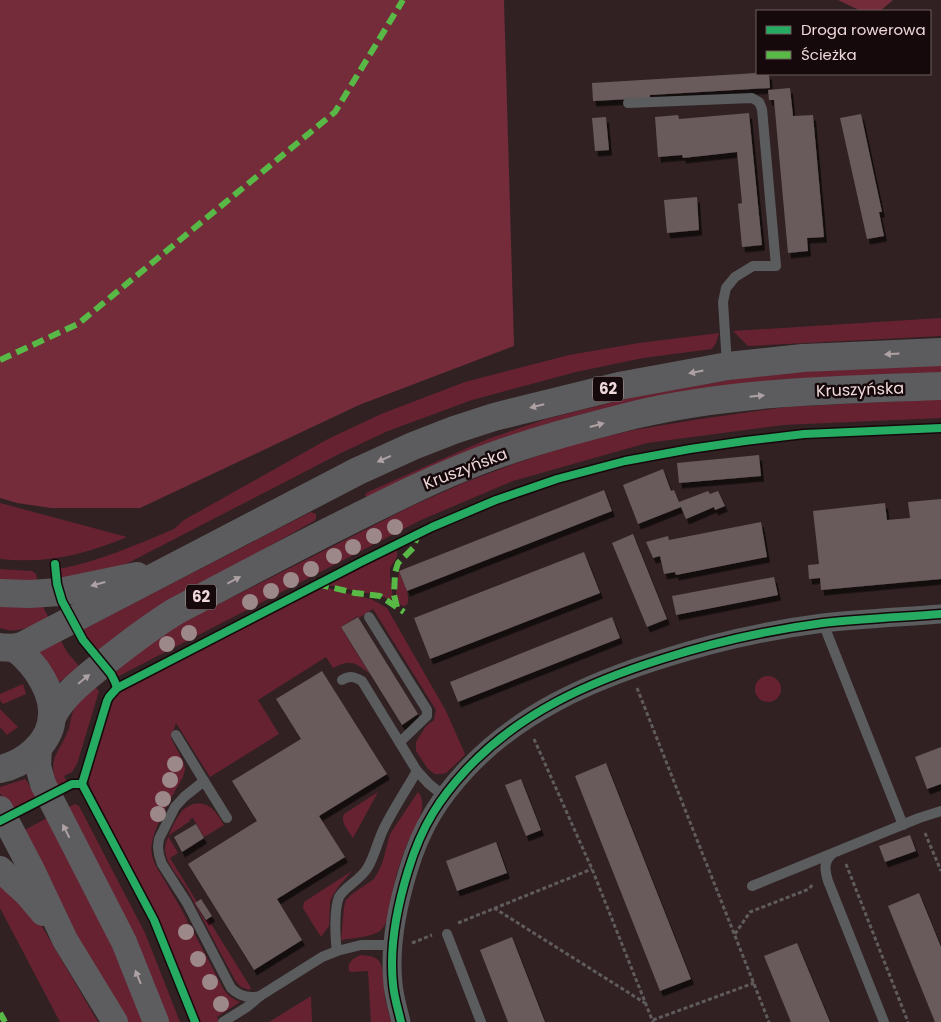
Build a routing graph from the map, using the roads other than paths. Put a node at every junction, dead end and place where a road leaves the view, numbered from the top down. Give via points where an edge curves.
1 (628, 102) dead end
2 (941, 352) edge
3 (728, 366) junction
4 (941, 386) edge
5 (164, 572) junction
6 (0, 593) edge
7 (941, 614) edge
8 (370, 617) dead end
9 (823, 623) junction
10 (6, 648) edge
11 (342, 680) dead end
12 (53, 715) junction
13 (176, 735) dead end
14 (400, 742) junction
15 (39, 747) junction
16 (0, 769) edge
17 (417, 771) junction
18 (204, 781) junction
19 (444, 796) junction
20 (0, 809) edge
21 (941, 811) edge
22 (227, 818) dead end
23 (903, 825) junction
24 (838, 851) junction
25 (0, 869) edge
26 (752, 886) dead end
27 (449, 930) road end
28 (65, 940) junction
29 (393, 948) junction
30 (337, 951) junction
31 (260, 996) junction
32 (115, 1022) edge
33 (156, 1022) edge
34 (223, 1022) edge
35 (401, 1022) edge
36 (482, 1022) edge
37 (884, 1022) edge

1 - 3 lane via 752,98 762,109 776,266 753,266 726,288 723,302
2 -> 3 main road, Kruszyńska / 62 via 803,358
3 -> 5 main road, Kruszyńska / 62 via 619,386 454,430 358,471
12 -> 4 main road, Kruszyńska / 62 via 73,688 176,610 430,481 483,460 548,438 636,415 716,400 802,392
5 -> 6 main road, 62 via 60,592
5 - 10 main road, Kruszyńska via 22,646
7 - 9 street
8 - 14 lane via 427,710 427,716
9 - 19 street via 717,643 629,669 577,691 505,735 483,753
9 - 23 lane
10 - 12 main road via 33,666 50,698
11 - 14 lane via 354,676 362,681
12 - 15 main road, Kruszyńska via 48,733
13 - 18 lane
14 - 17 lane
15 - 16 main road via 19,763
33 -> 15 street via 124,942 43,784 38,766
17 - 19 lane
17 - 30 lane via 384,829 368,867 338,899
18 - 22 lane
18 - 31 lane via 175,807 159,839 159,855 231,988 244,997
19 - 29 street via 425,827 413,856 398,911
20 - 28 street
21 - 23 lane
23 - 24 lane
24 - 26 lane
24 - 37 lane via 826,861 825,870
25 - 28 street via 27,894
27 - 36 lane
28 - 32 street
29 - 30 lane via 361,945
29 - 35 street via 392,983
30 - 31 lane
31 - 34 lane

